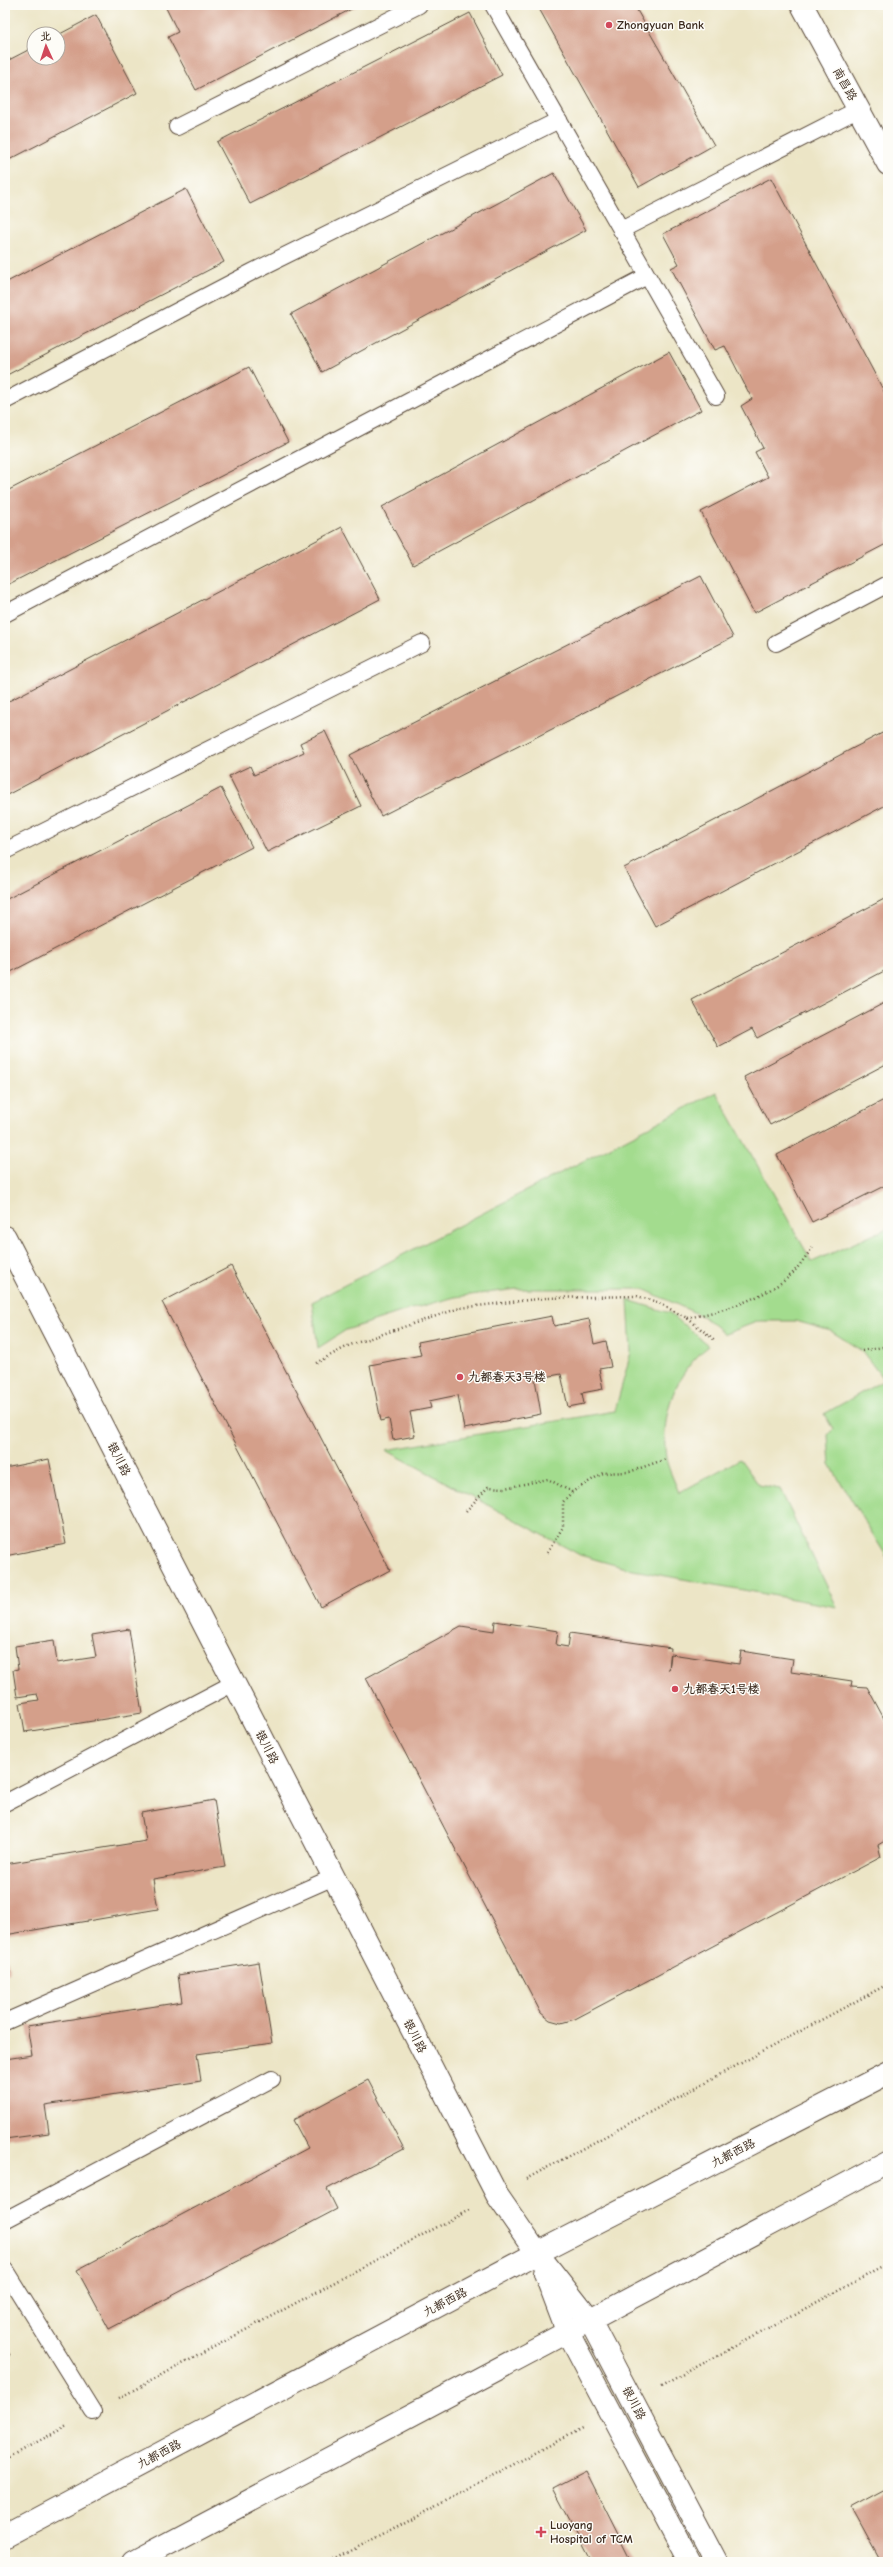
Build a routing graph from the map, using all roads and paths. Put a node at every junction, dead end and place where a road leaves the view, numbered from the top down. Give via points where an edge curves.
1 (419, 5) edge
2 (493, 5) edge
3 (802, 5) edge
4 (859, 109) junction
5 (559, 120) junction
6 (177, 127) dead end
7 (888, 164) edge
8 (621, 230) junction
9 (647, 276) junction
10 (716, 396) dead end
11 (5, 401) edge
12 (888, 584) edge
13 (5, 614) edge
14 (422, 643) dead end
15 (776, 643) dead end
16 (5, 851) edge
17 (5, 1237) edge
18 (813, 1246) dead end
19 (687, 1318) junction
20 (716, 1341) dead end
21 (888, 1346) edge
22 (862, 1352) dead end
23 (316, 1363) dead end
24 (666, 1459) dead end
25 (572, 1492) junction
26 (466, 1511) dead end
27 (547, 1553) dead end
28 (234, 1683) junction
29 (5, 1803) edge
30 (334, 1877) junction
31 (888, 1984) edge
32 (5, 2022) edge
33 (888, 2073) edge
34 (272, 2080) dead end
35 (888, 2162) edge
36 (497, 2195) junction
37 (5, 2220) edge
38 (537, 2253) junction
39 (5, 2270) edge
40 (589, 2319) junction
41 (567, 2331) junction
42 (93, 2412) junction
43 (5, 2459) edge
44 (5, 2536) edge
45 (134, 2562) edge
46 (689, 2562) edge
47 (717, 2562) edge

1 - 6 lane
2 - 5 lane
3 - 4 main road, 南昌路
4 - 7 main road, 南昌路
4 - 8 lane
5 - 8 lane
5 - 11 lane via 252,272
8 - 9 lane
9 - 10 lane
9 - 13 lane
12 - 15 lane
14 - 16 lane
17 - 28 main road, 银川路
18 - 19 path via 786,1279 752,1299 713,1313
19 - 20 path
19 - 23 path via 657,1302 637,1296 546,1298 460,1308 350,1345
21 - 22 path
24 - 25 path via 629,1472 603,1472
25 - 26 path via 548,1479 505,1488 488,1487
25 - 27 path via 563,1502 562,1527
28 - 29 lane
28 - 30 main road, 银川路
30 - 32 lane
30 - 36 main road, 银川路
31 - 36 path
33 - 38 main road, 九都西路
34 - 37 lane
35 - 40 main road
36 - 38 main road, 银川路
36 - 42 path
38 - 40 main road, 银川路
38 - 41 main road, 银川路
38 - 44 main road, 九都西路
39 - 42 lane
40 - 41 main road
40 - 47 main road, 银川路
41 - 45 main road
41 - 46 main road, 银川路
42 - 43 path

